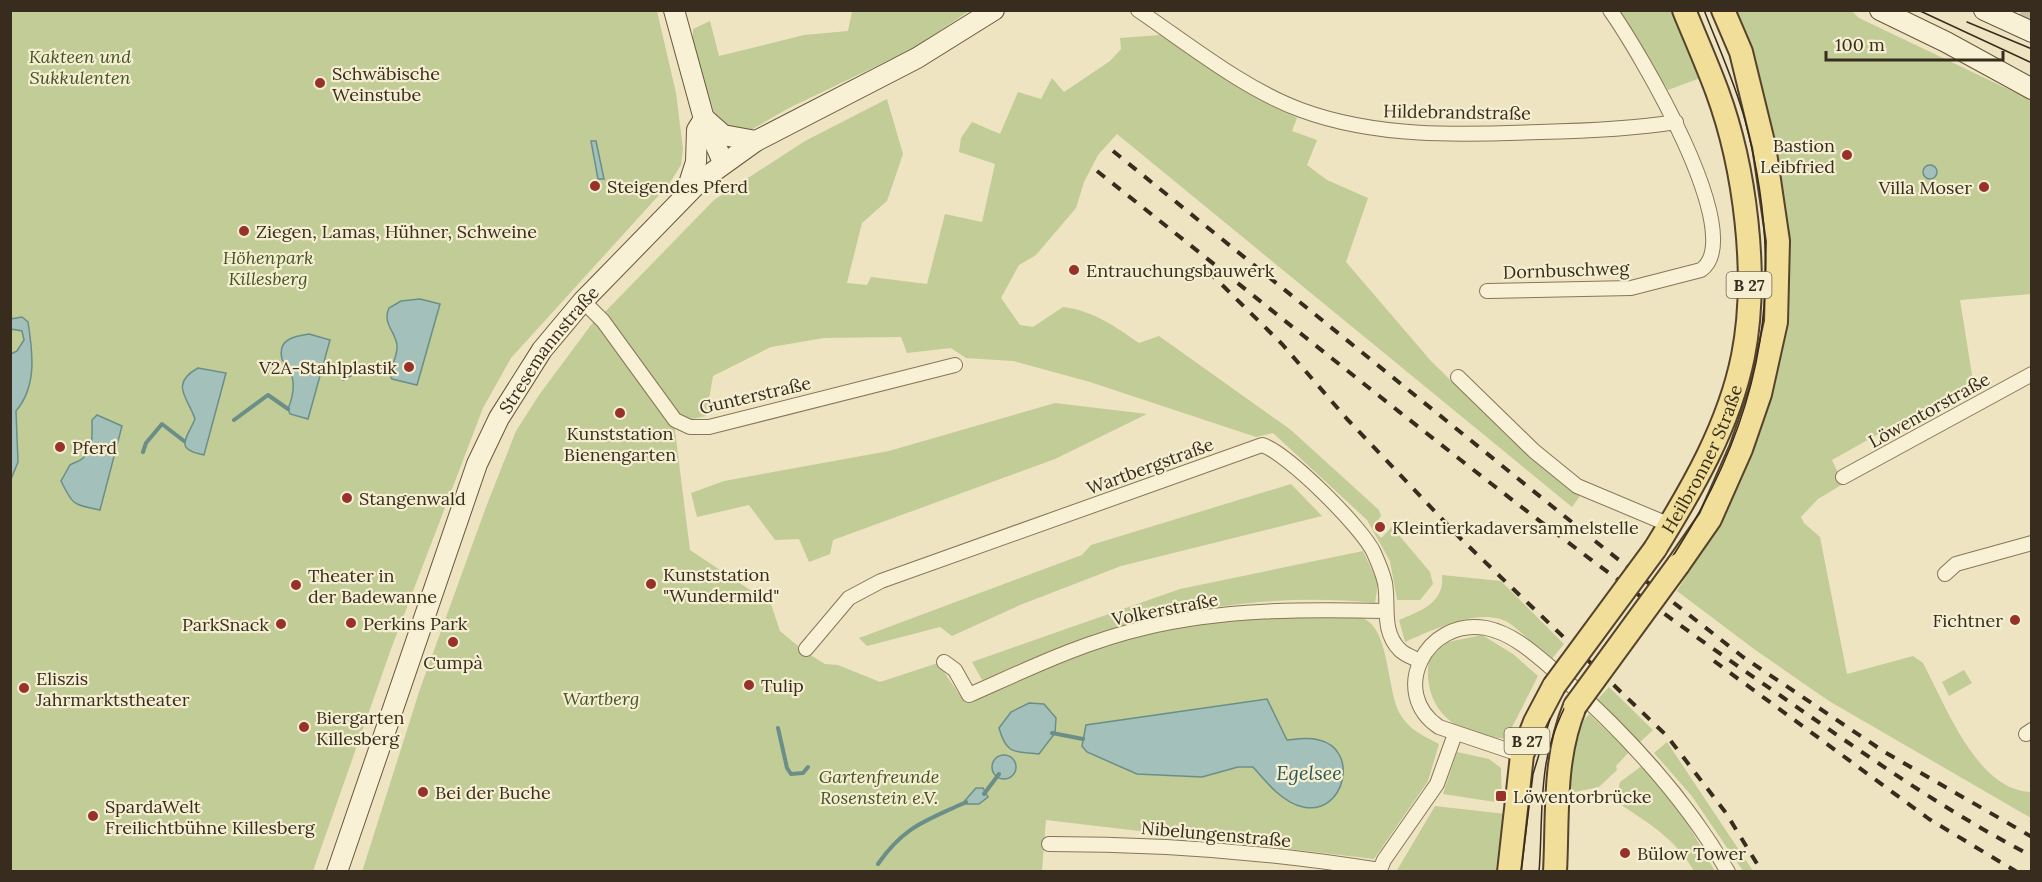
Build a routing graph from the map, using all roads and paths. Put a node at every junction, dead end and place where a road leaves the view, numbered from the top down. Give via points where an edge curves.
1 (674, 10) edge
2 (994, 10) edge
3 (1138, 10) edge
4 (1610, 10) edge
5 (1684, 10) edge
6 (1723, 10) edge
7 (1984, 10) edge
8 (1886, 12) edge
9 (2031, 32) edge
10 (2031, 89) edge
11 (704, 118) junction
12 (1676, 122) junction
13 (756, 141) junction
14 (723, 162) junction
15 (686, 194) junction
16 (1487, 291) dead end
17 (584, 301) junction
18 (955, 365) dead end
19 (2031, 374) edge
20 (1458, 377) dead end
21 (1842, 478) dead end
22 (1670, 525) junction
23 (2031, 543) edge
24 (1945, 574) dead end
25 (1385, 610) junction
26 (806, 649) dead end
27 (1420, 661) junction
28 (944, 662) dead end
29 (1455, 734) junction
30 (1522, 755) junction
31 (1049, 844) dead end
32 (1380, 871) edge
33 (337, 872) edge
34 (1509, 872) edge
35 (1555, 872) edge
36 (1728, 872) edge

1 - 11 main road
2 - 13 main road, Stresemannstraße via 917,58
3 - 12 street, Hildebrandstraße via 1276,98 1349,124 1397,132 1496,134 1629,129
4 - 12 street
5 - 22 main road, Heilbronner Straße / B 27 via 1718,93 1738,170 1749,288 1747,334 1736,384 1717,437
6 - 35 main road, Heilbronner Straße / B 27, bridge via 1741,52 1764,146 1778,241 1776,312 1760,394 1710,519 1575,706 1560,758
7 - 9 main road
8 - 10 main road
11 - 13 main road via 723,135
11 - 14 main road
11 - 15 main road via 697,130 696,162
12 - 16 street, Dornbuschweg via 1704,190 1713,242 1709,264 1701,270 1631,288
13 - 14 main road, Stresemannstraße
14 - 15 main road, Stresemannstraße
15 - 17 main road, Stresemannstraße
17 - 18 street, Gunterstraße via 675,420 690,427 760,416
17 - 33 main road, Stresemannstraße via 527,373 477,464
19 - 21 street, Löwentorstraße
20 - 22 street via 1534,451 1577,486
22 - 30 main road, Heilbronner Straße / B 27, bridge via 1554,686
23 - 24 street via 1956,564
25 - 26 street, Wartbergstraße via 1385,584 1374,551 1351,521 1287,460 1273,448 1262,445 881,582 849,598
25 - 27 street, Wartbergstraße via 1388,627 1400,650
25 - 28 street, Volkerstraße via 1236,613 1145,627 1085,645 969,695 955,670
27 - 29 street via 1420,709 1429,720
27 - 36 street via 1441,635 1469,626 1518,641 1632,744 1701,830
29 - 30 street
29 - 32 street via 1437,784
30 - 34 main road, Heilbronner Straße / B 27
31 - 32 street, Nibelungenstraße via 1173,848

